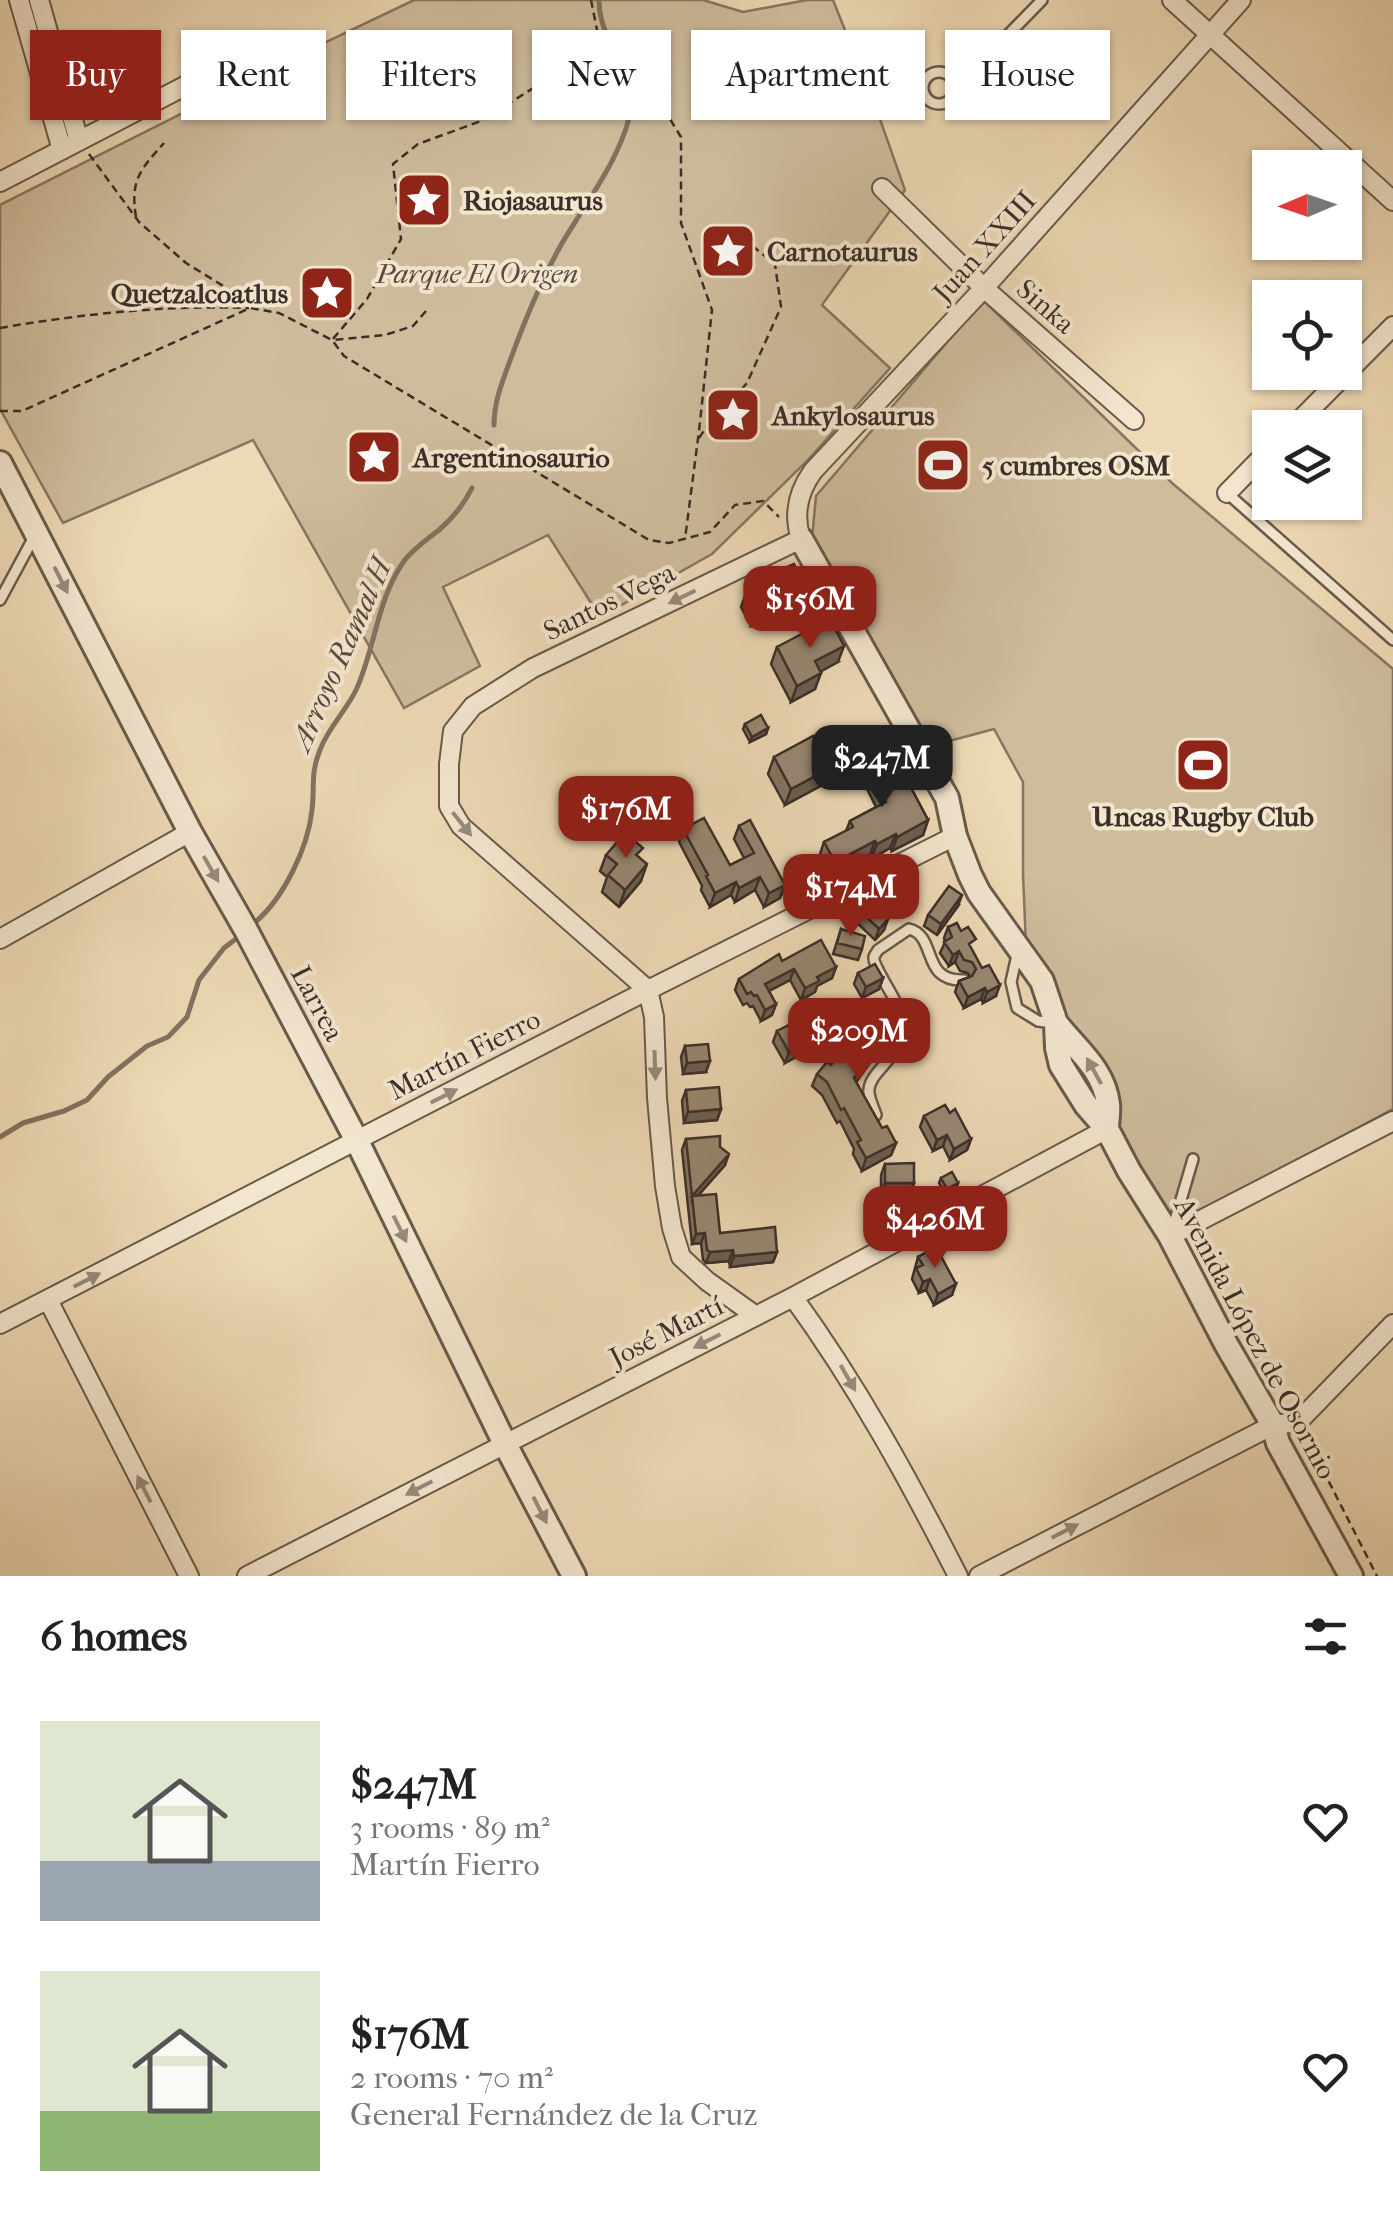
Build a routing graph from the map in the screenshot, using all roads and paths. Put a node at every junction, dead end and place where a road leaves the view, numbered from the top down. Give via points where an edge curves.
1 (19, 0) edge
2 (38, 0) edge
3 (591, 0) edge
4 (1042, 0) edge
5 (1172, 0) edge
6 (1240, 0) edge
7 (597, 30) edge
8 (1013, 30) edge
9 (1210, 34) junction
10 (181, 89) edge
11 (532, 89) edge
12 (671, 120) edge
13 (164, 143) dead end
14 (71, 146) junction
15 (0, 182) edge
16 (882, 188) dead end
17 (1393, 201) edge
18 (136, 218) junction
19 (738, 244) dead end
20 (984, 288) junction
21 (250, 308) junction
22 (260, 308) junction
23 (426, 311) dead end
24 (1393, 326) edge
25 (0, 328) edge
26 (332, 340) junction
27 (1310, 410) edge
28 (0, 411) edge
29 (1134, 420) dead end
30 (698, 441) junction
31 (0, 463) edge
32 (1252, 468) edge
33 (1227, 493) joint
34 (36, 532) junction
35 (685, 538) junction
36 (801, 539) junction
37 (0, 600) edge
38 (1393, 640) edge
39 (190, 832) junction
40 (955, 836) junction
41 (0, 939) edge
42 (964, 980) edge
43 (648, 990) junction
44 (876, 1115) edge
45 (1393, 1121) edge
46 (1107, 1129) junction
47 (357, 1141) junction
48 (1194, 1159) dead end
49 (1170, 1236) junction
50 (794, 1297) junction
51 (48, 1300) junction
52 (756, 1316) junction
53 (0, 1324) edge
54 (1393, 1324) edge
55 (1298, 1422) junction
56 (1273, 1425) junction
57 (505, 1444) junction
58 (189, 1576) edge
59 (247, 1576) edge
60 (574, 1576) edge
61 (958, 1576) edge
62 (978, 1576) edge
63 (1351, 1576) edge
64 (1377, 1576) edge

1 - 14 street
2 - 14 street
3 - 7 path
4 - 8 lane
5 - 9 street
6 - 9 street, Juan XXIII
9 - 17 street
9 - 20 street, Juan XXIII
10 - 14 street
11 - 26 path via 481,120 418,144 394,164 401,240 367,299
12 - 30 path via 681,137 681,223 712,310
13 - 18 path via 136,178
14 - 15 street
14 - 18 path
16 - 20 street, Sinka
18 - 22 path via 186,262
19 - 30 path via 750,244 774,264 780,308 747,383
20 - 29 street, Sinka
20 - 36 street, Juan XXIII via 812,471 798,505
21 - 22 path
21 - 25 path via 158,309
21 - 28 path via 22,410
22 - 26 path
23 - 26 path via 413,326 385,335
24 - 27 street
26 - 35 path via 344,356 649,540
30 - 35 path
31 - 34 street, Larrea
32 - 33 street
33 - 38 lane
34 - 37 lane
34 -> 39 street, Larrea
35 - 36 path via 710,532 734,505 763,501
36 - 40 street, Avenida López de Osornio via 947,798
36 -> 43 street, Santos Vega via 533,668 472,706 452,731 449,806 462,826
39 - 41 street
39 -> 47 street, Larrea
40 - 43 street, Martín Fierro
40 - 46 street, Avenida López de Osornio via 979,893 1042,981 1056,1023 1096,1072 1107,1097
42 - 44 lane via 935,969 914,929 874,955 904,1022 903,1037 868,1089
47 -> 43 street, Martín Fierro
43 -> 52 street via 665,1186 681,1256
45 - 49 street
46 - 49 street, Avenida López de Osornio
46 - 50 street, José Martí
51 -> 47 street, Martín Fierro
47 -> 57 street, Larrea
48 - 49 lane
49 - 56 street, Avenida López de Osornio
50 - 52 street, José Martí
50 -> 61 street via 833,1352
51 - 53 street, Martín Fierro
58 -> 51 street
52 -> 57 street, José Martí
54 - 55 street
55 - 56 street
55 - 64 path
62 -> 56 street
56 - 63 street, Avenida López de Osornio
57 -> 59 street, José Martí
57 -> 60 street, Larrea

